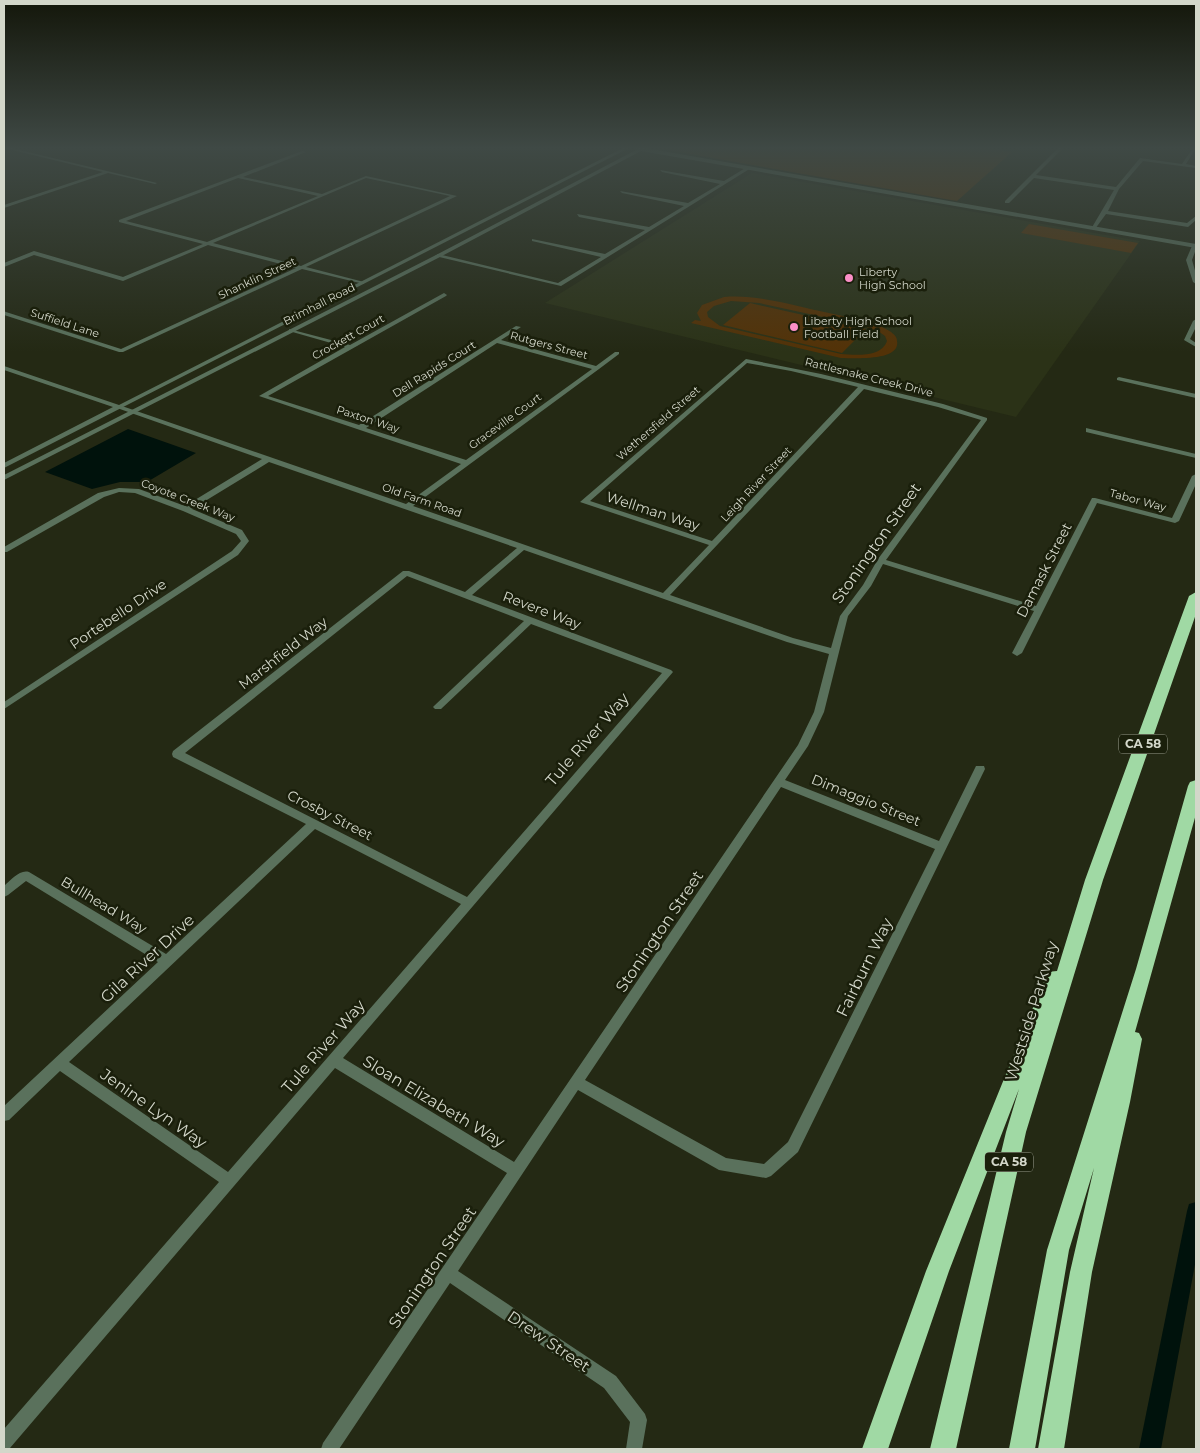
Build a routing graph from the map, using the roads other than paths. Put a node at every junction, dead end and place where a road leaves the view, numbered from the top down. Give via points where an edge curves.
1 (135, 216) edge
2 (272, 216) edge
3 (413, 216) edge
4 (495, 216) edge
5 (514, 216) edge
6 (583, 216) edge
7 (672, 216) edge
8 (1023, 216) edge
9 (1102, 216) edge
10 (1127, 216) edge
11 (1196, 218) edge
12 (1093, 228) junction
13 (650, 230) junction
14 (534, 240) dead end
15 (207, 243) junction
16 (1195, 246) edge
17 (438, 256) junction
18 (606, 256) junction
19 (4, 265) edge
20 (302, 268) junction
21 (1194, 272) edge
22 (1196, 282) edge
23 (362, 284) junction
24 (444, 295) dead end
25 (4, 313) edge
26 (319, 316) junction
27 (17, 318) junction
28 (1196, 321) edge
29 (4, 323) edge
30 (518, 328) dead end
31 (291, 330) junction
32 (497, 341) junction
33 (1196, 345) edge
34 (351, 347) junction
35 (121, 351) joint
36 (617, 353) dead end
37 (746, 361) joint
38 (4, 368) edge
39 (597, 368) junction
40 (1119, 379) dead end
41 (863, 386) junction
42 (262, 396) joint
43 (1196, 396) edge
44 (119, 407) junction
45 (134, 412) junction
46 (984, 419) joint
47 (360, 428) junction
48 (1090, 430) dead end
49 (1196, 456) edge
50 (268, 459) junction
51 (467, 463) junction
52 (4, 466) edge
53 (1196, 476) edge
54 (4, 478) edge
55 (1095, 500) joint
56 (584, 502) joint
57 (407, 507) junction
58 (186, 509) junction
59 (244, 541) joint
60 (714, 544) junction
61 (523, 547) junction
62 (4, 550) edge
63 (881, 561) junction
64 (406, 573) joint
65 (466, 596) junction
66 (665, 596) junction
67 (1196, 596) edge
68 (1039, 610) junction
69 (530, 620) junction
70 (833, 652) junction
71 (1017, 653) dead end
72 (668, 672) joint
73 (4, 706) edge
74 (438, 707) dead end
75 (177, 754) joint
76 (980, 769) dead end
77 (779, 782) junction
78 (1196, 786) edge
79 (314, 824) junction
80 (941, 847) junction
81 (1094, 880) junction
82 (4, 892) edge
83 (469, 903) junction
84 (167, 961) junction
85 (1145, 969) junction
86 (334, 1060) junction
87 (59, 1063) junction
88 (576, 1082) junction
89 (4, 1115) edge
90 (516, 1172) junction
91 (229, 1182) junction
92 (448, 1273) junction
93 (4, 1442) edge
94 (329, 1449) edge
95 (634, 1449) edge
96 (875, 1449) edge
97 (943, 1449) edge
98 (1022, 1449) edge
99 (1051, 1449) edge

1 - 15 street via 121,221
2 - 15 street
3 - 20 street, Shanklin Street
4 - 23 street, Brimhall Road
5 - 17 street, Brimhall Road
6 - 13 street
7 - 13 street
8 - 12 street
9 - 12 street
10 - 11 street via 1188,225
12 - 16 street
13 - 18 street
14 - 18 street
15 - 19 street via 123,279 34,253
15 - 20 street
16 - 21 street via 1188,260
17 - 18 street via 559,285
17 - 26 street, Brimhall Road
20 - 23 street
20 - 35 street, Shanklin Street
21 - 22 street
23 - 26 street via 355,292 326,307
23 - 44 street, Brimhall Road
24 - 34 street, Crockett Court
25 - 27 street, Suffield Lane
26 - 31 street, Brimhall Road
27 - 29 street
27 - 35 street, Suffield Lane
28 - 33 street via 1187,338 1188,342
30 - 32 street, Dell Rapids Court
31 - 34 street
31 - 45 street, Brimhall Road
32 - 39 street, Rutgers Street
32 - 47 street, Dell Rapids Court
34 - 42 street, Crockett Court
36 - 39 street, Graceville Court
37 - 41 street, Rattlesnake Creek Drive
37 - 56 street, Wethersfield Street
38 - 44 street, Old Farm Road
39 - 51 street, Graceville Court
40 - 43 street
41 - 46 street, Rattlesnake Creek Drive
41 - 60 street, Leigh River Street
42 - 47 street, Paxton Way
44 - 45 street, Old Farm Road
44 - 52 street, Brimhall Road
45 - 50 street, Old Farm Road
45 - 54 street, Brimhall Road
46 - 63 street, Stonington Street
47 - 51 street, Paxton Way
48 - 49 street
50 - 57 street, Old Farm Road
50 - 58 street
51 - 57 street, Graceville Court
53 - 55 street, Tabor Way via 1175,522
55 - 68 street, Damask Street
56 - 60 street, Wellman Way
57 - 61 street, Old Farm Road
58 - 59 street, Coyote Creek Way via 239,532
58 - 62 street, Coyote Creek Way via 136,491 119,490 101,495
59 - 73 street, Portebello Drive via 235,552
60 - 66 street, Leigh River Street
61 - 65 street
61 - 66 street, Old Farm Road
63 - 68 street
63 - 70 street, Stonington Street via 844,616
64 - 65 street, Revere Way
64 - 75 street, Marshfield Way
65 - 69 street, Revere Way
66 - 70 street, Old Farm Road
67 - 81 highway, Westside Parkway / CA 58
68 - 71 street, Damask Street
69 - 72 street, Revere Way
69 - 74 street
70 - 77 street, Stonington Street via 812,730
72 - 83 street, Tule River Way
75 - 79 street, Crosby Street
76 - 80 street, Fairburn Way
77 - 80 street, Dimaggio Street
77 - 88 street, Stonington Street
78 - 85 highway
79 - 83 street, Crosby Street
79 - 84 street, Gila River Drive
80 - 88 street, Fairburn Way via 793,1147 766,1171 724,1165
81 - 96 highway via 951,1236
81 - 97 highway, Westside Parkway / CA 58 via 1016,1132
82 - 84 street, Bullhead Way via 25,875
83 - 86 street, Tule River Way
84 - 87 street, Gila River Drive
85 - 98 highway via 1058,1250
85 - 99 highway via 1120,1102 1081,1272
86 - 90 street, Sloan Elizabeth Way
86 - 91 street, Tule River Way
87 - 89 street, Gila River Drive
87 - 91 street, Jenine Lyn Way
88 - 90 street, Stonington Street
90 - 92 street, Stonington Street
91 - 93 street, Tule River Way
92 - 94 street, Stonington Street
92 - 95 street, Drew Street via 610,1382 638,1420

